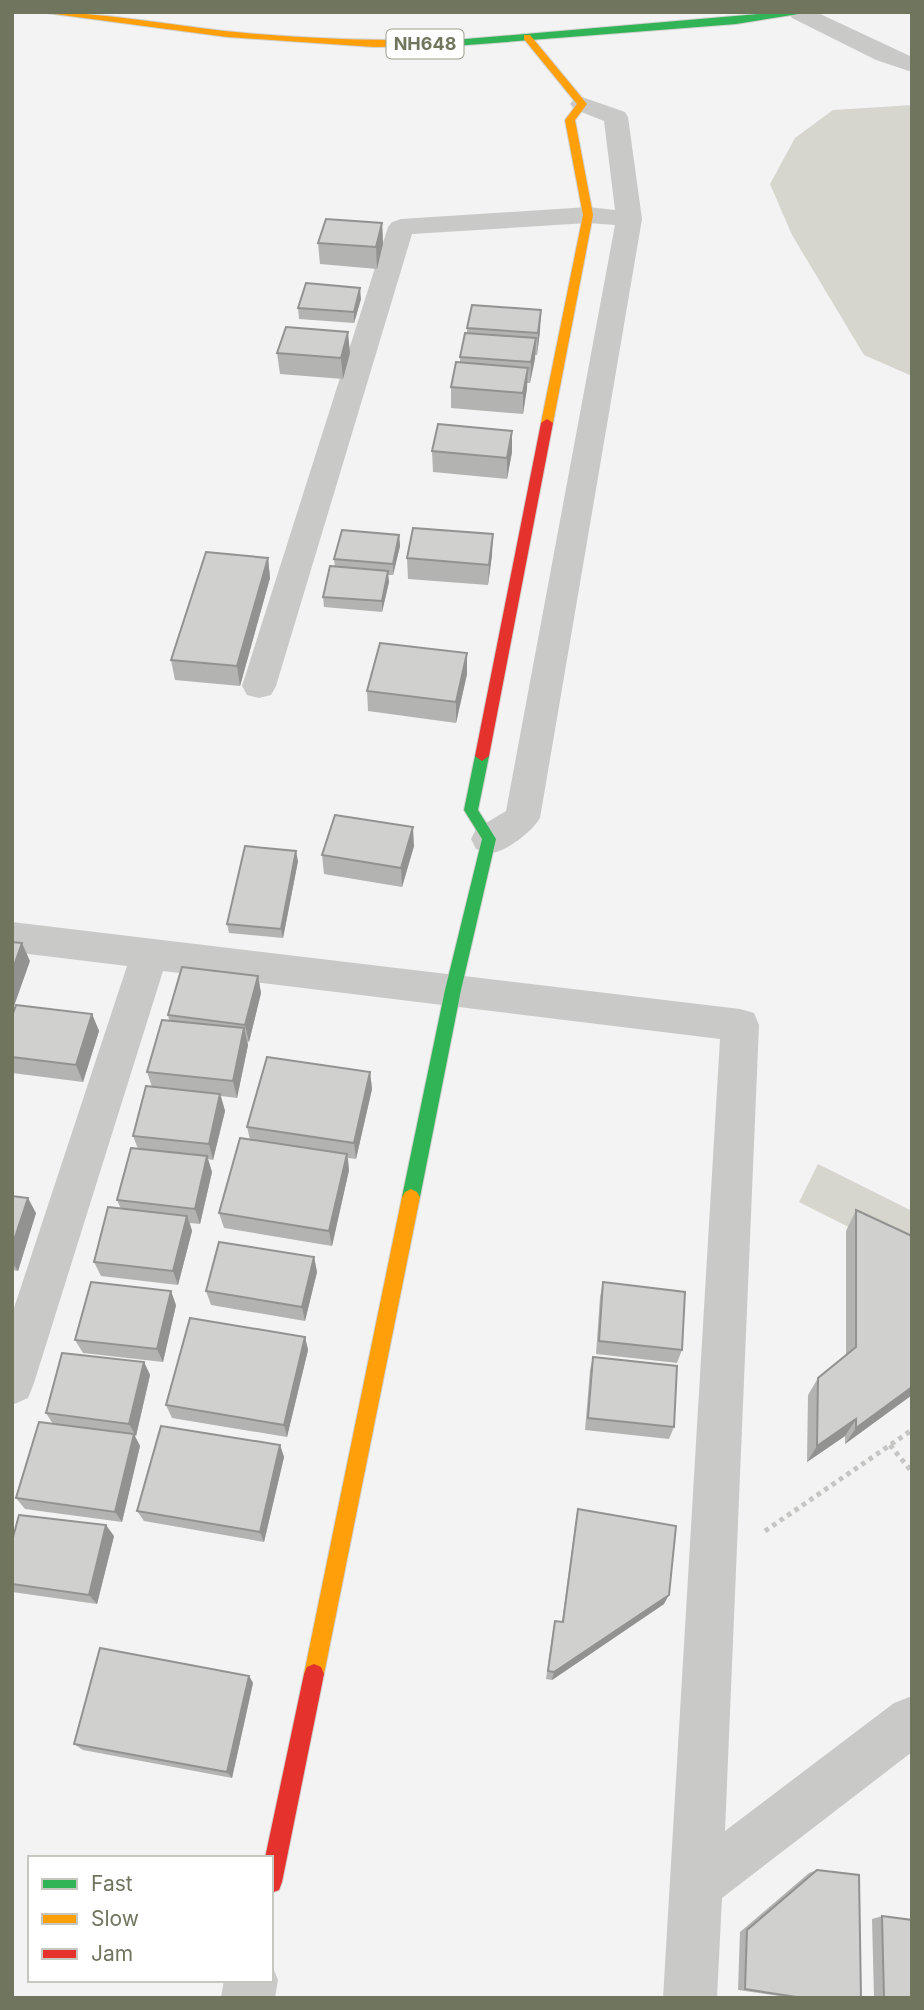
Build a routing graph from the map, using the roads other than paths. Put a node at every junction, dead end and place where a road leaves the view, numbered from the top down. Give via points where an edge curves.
1 (43, 12) edge
2 (804, 13) edge
3 (527, 37) junction
4 (912, 65) edge
5 (582, 104) junction
6 (588, 215) junction
7 (629, 219) junction
8 (259, 687) dead end
9 (489, 839) junction
10 (12, 937) edge
11 (150, 953) junction
12 (453, 990) junction
13 (12, 1383) edge
14 (912, 1721) edge
15 (273, 1872) edge
16 (695, 1885) junction
17 (690, 1998) edge

1 - 3 main road, NH648 via 296,40 442,44
2 - 3 main road, NH648
2 - 4 street
3 - 5 main road
5 - 6 main road via 570,120
5 - 7 street via 616,117
6 - 7 street
6 - 8 street via 401,227
6 - 9 main road via 471,810
7 - 9 street via 522,818
9 - 12 main road
10 - 11 street
11 - 12 street
11 - 13 street
12 - 15 main road
12 - 16 street via 740,1025
14 - 16 street
16 - 17 street

